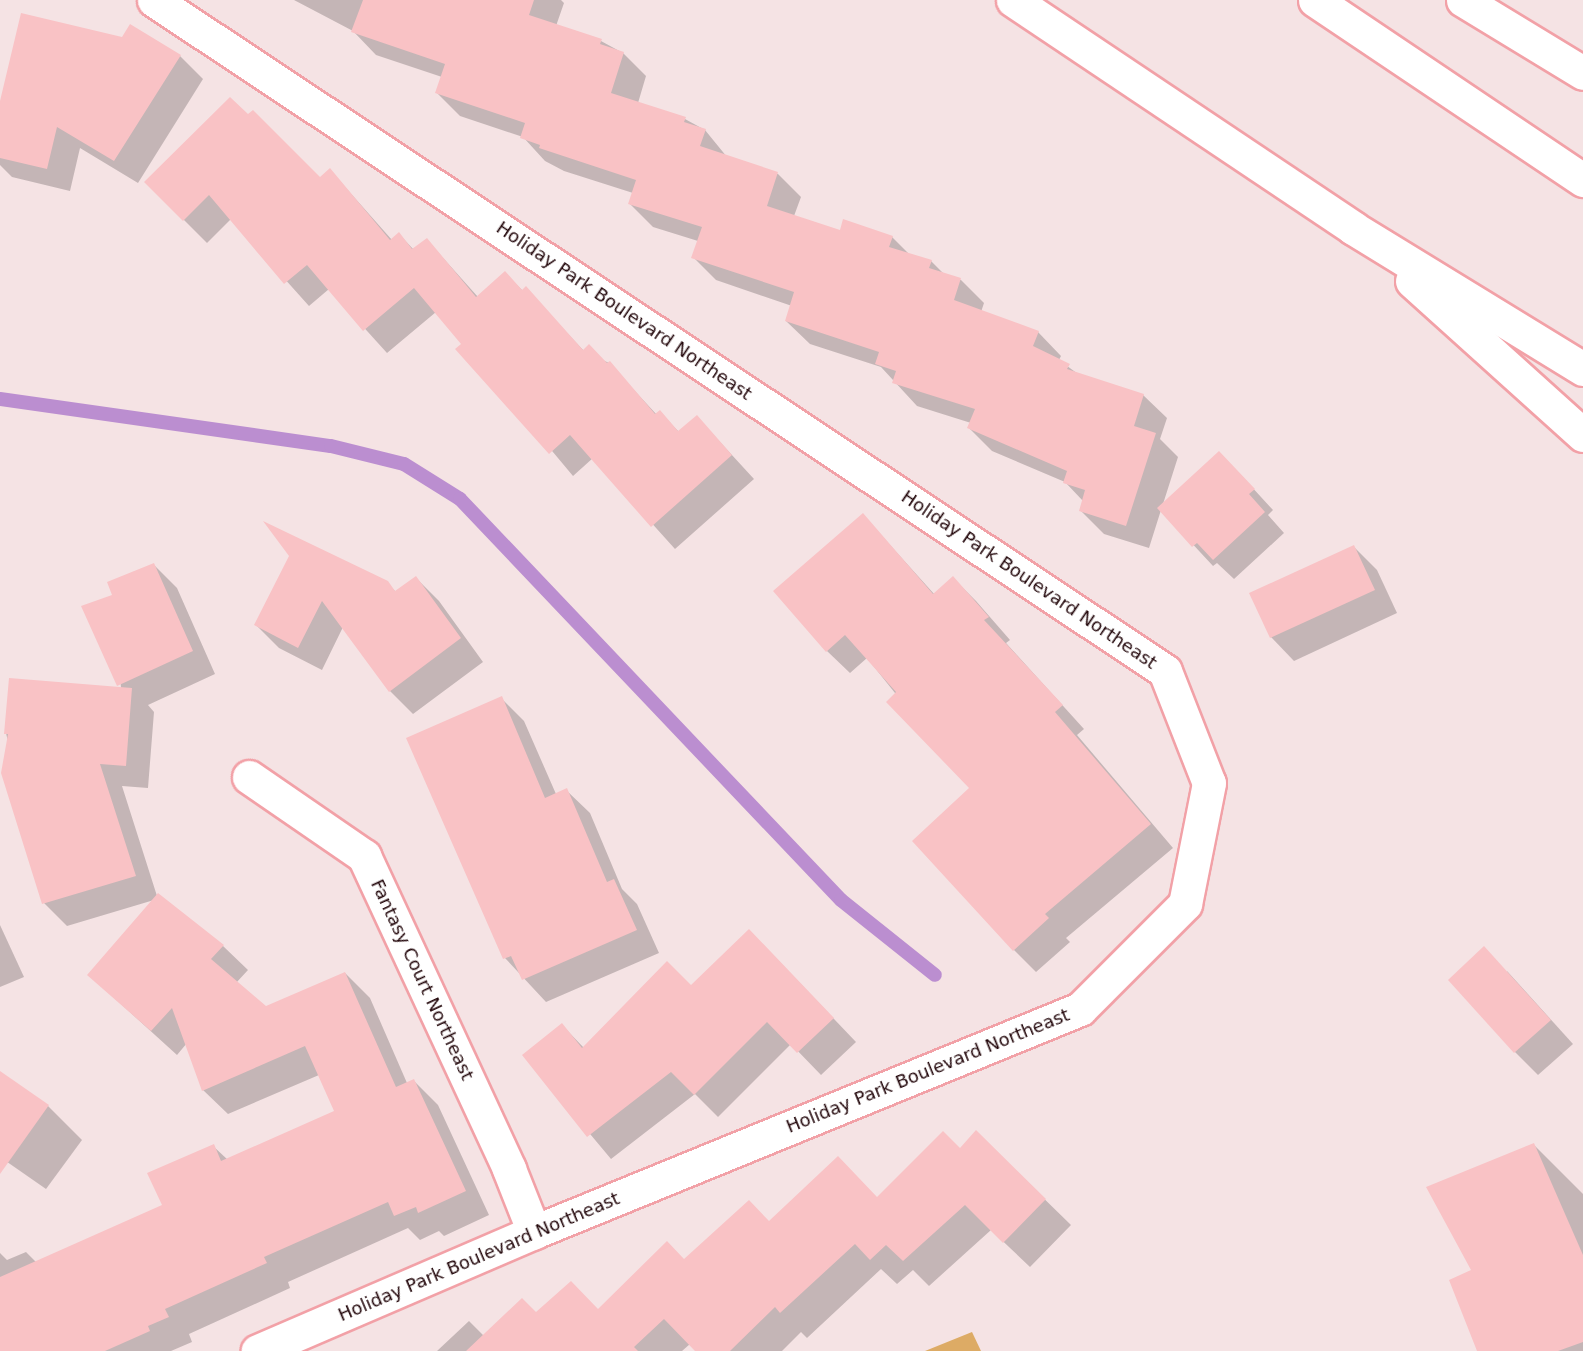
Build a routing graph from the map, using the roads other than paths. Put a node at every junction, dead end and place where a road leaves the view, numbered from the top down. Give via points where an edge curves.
1 (154, 0) edge
2 (1013, 0) edge
3 (1315, 0) edge
4 (1463, 0) edge
5 (1583, 73) edge
6 (1583, 180) edge
7 (1353, 228) junction
8 (1583, 369) edge
9 (1583, 435) edge
10 (249, 777) dead end
11 (534, 1232) junction
12 (258, 1351) edge

1 - 11 main road, Holiday Park Boulevard Northeast via 1165,671 1209,783 1185,904 1080,1009
2 - 7 main road
3 - 6 main road
4 - 5 main road
7 - 8 main road
7 - 9 main road
10 - 11 main road, Fantasy Court Northeast via 364,856 509,1169
11 - 12 main road, Holiday Park Boulevard Northeast

